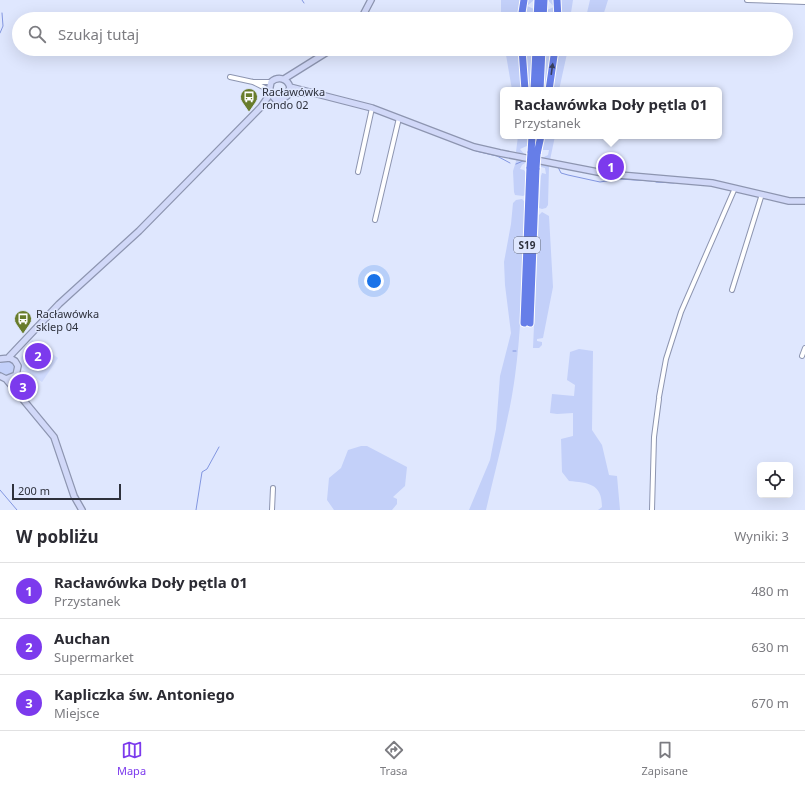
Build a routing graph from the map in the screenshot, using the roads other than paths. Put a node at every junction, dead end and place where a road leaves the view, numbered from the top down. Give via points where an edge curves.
1 (371, 0) edge
2 (524, 0) edge
3 (557, 0) edge
4 (747, 0) edge
5 (541, 1) edge
6 (805, 2) edge
7 (364, 12) edge
8 (522, 12) edge
9 (539, 12) edge
10 (542, 12) edge
11 (558, 12) edge
12 (322, 56) edge
13 (523, 56) edge
14 (536, 56) edge
15 (542, 56) edge
16 (554, 56) edge
17 (299, 71) junction
18 (230, 77) dead end
19 (284, 79) junction
20 (253, 82) junction
21 (271, 82) junction
22 (525, 87) edge
23 (534, 87) edge
24 (540, 87) edge
25 (549, 87) edge
26 (289, 88) junction
27 (269, 92) junction
28 (275, 99) junction
29 (261, 107) junction
30 (372, 108) junction
31 (399, 118) junction
32 (533, 139) edge
33 (540, 139) edge
34 (534, 154) junction
35 (358, 172) dead end
36 (735, 188) junction
37 (762, 194) junction
38 (805, 201) edge
39 (375, 220) dead end
40 (732, 290) dead end
41 (527, 323) dead end
42 (19, 347) junction
43 (805, 348) edge
44 (802, 356) dead end
45 (9, 357) junction
46 (0, 359) edge
47 (15, 361) junction
48 (0, 376) edge
49 (13, 377) junction
50 (6, 379) junction
51 (16, 392) junction
52 (273, 488) dead end
53 (82, 510) edge
54 (272, 510) edge
55 (652, 510) edge

1 - 7 street
2 - 8 highway
3 - 11 highway
4 - 6 street
5 - 9 highway
5 - 10 highway
12 - 17 street
13 - 22 highway
14 - 23 highway
15 - 24 highway
25 -> 16 highway
17 - 19 street
17 - 26 street
18 - 20 street
19 - 21 street
19 - 26 street
20 - 21 street
20 - 27 street
21 - 27 street
26 - 28 street via 282,100
26 - 30 street
27 - 28 street
27 - 29 street
28 - 29 street
29 - 42 street via 139,231 59,304
30 - 31 street
30 - 35 street
31 - 36 street via 474,147 500,153 615,175 703,182
31 - 39 street
32 - 34 highway, S19
33 - 34 highway
34 - 41 highway, S19, bridge
36 - 37 street
36 - 55 street via 681,312 666,360 654,437
37 - 38 street
37 - 40 street
42 - 45 street
42 - 47 street
43 - 44 street
45 - 46 street
45 - 47 street
47 - 49 street via 18,369
48 - 50 street
49 - 50 street
49 - 51 street
50 - 51 street
51 - 53 street via 50,431 74,496
52 - 54 street

